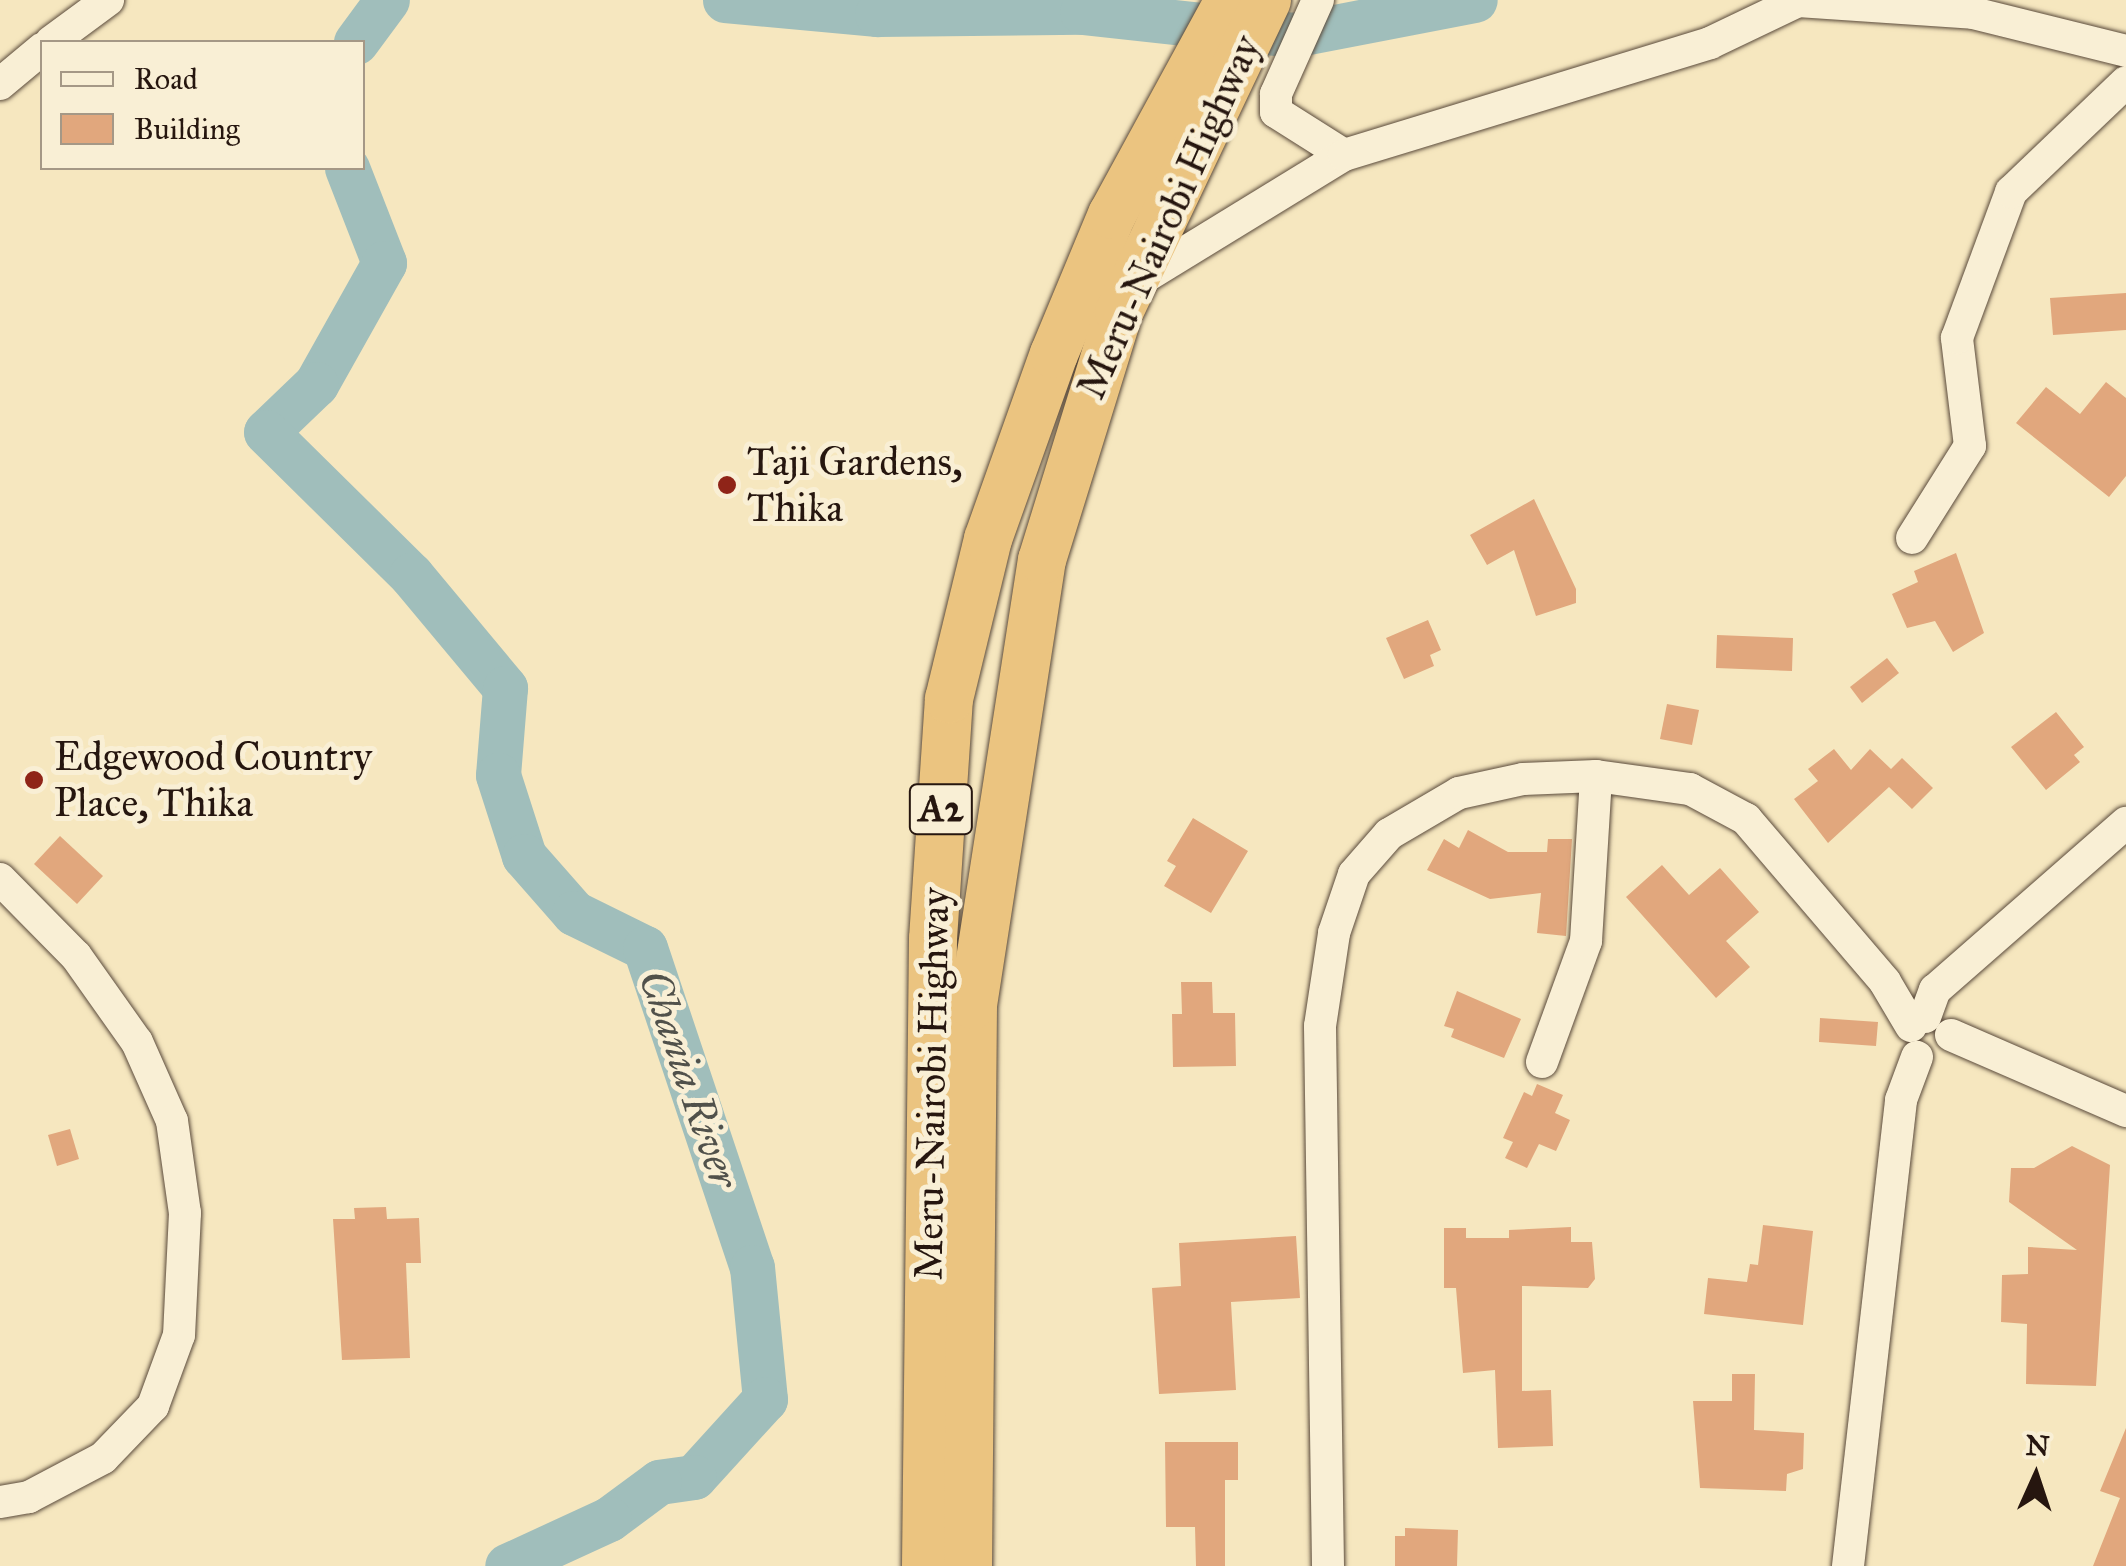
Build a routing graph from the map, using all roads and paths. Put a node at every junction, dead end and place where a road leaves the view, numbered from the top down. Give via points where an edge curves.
1 (108, 0) edge
2 (1798, 0) edge
3 (1253, 2) edge
4 (1316, 5) edge
5 (54, 40) edge
6 (40, 51) edge
7 (2126, 51) edge
8 (2126, 82) edge
9 (0, 84) edge
10 (1194, 102) junction
11 (1344, 155) junction
12 (1134, 284) junction
13 (1912, 538) dead end
14 (1596, 776) junction
15 (2126, 823) edge
16 (0, 878) edge
17 (1926, 1034) junction
18 (1542, 1062) dead end
19 (2126, 1111) edge
20 (0, 1502) edge
21 (926, 1566) edge
22 (968, 1566) edge
23 (1328, 1566) edge
24 (1848, 1566) edge

1 - 5 street
2 - 7 street via 1973,13
2 - 11 street via 1710,43
3 - 10 highway, Meru-Nairobi Highway / A2
4 - 11 street via 1280,84 1280,120
6 - 9 street
8 - 13 street via 2011,192 1958,338 1970,446
10 - 12 highway, Meru-Nairobi Highway / A2
10 - 21 highway, Meru-Nairobi Highway / A2 via 1112,216 1054,354 988,539 949,699 933,939
11 - 12 street
12 - 22 highway, Meru-Nairobi Highway / A2 via 1077,431 1042,560 983,930 972,1024
14 - 17 street via 1690,789 1746,820
14 - 18 street via 1586,941
14 - 23 street via 1459,792 1389,834 1349,889 1320,1026
15 - 17 street via 1935,990
16 - 20 street via 76,956 137,1042 172,1122 185,1213 179,1336 153,1406 103,1458 29,1498
17 - 19 street
17 - 24 street via 1901,1100

